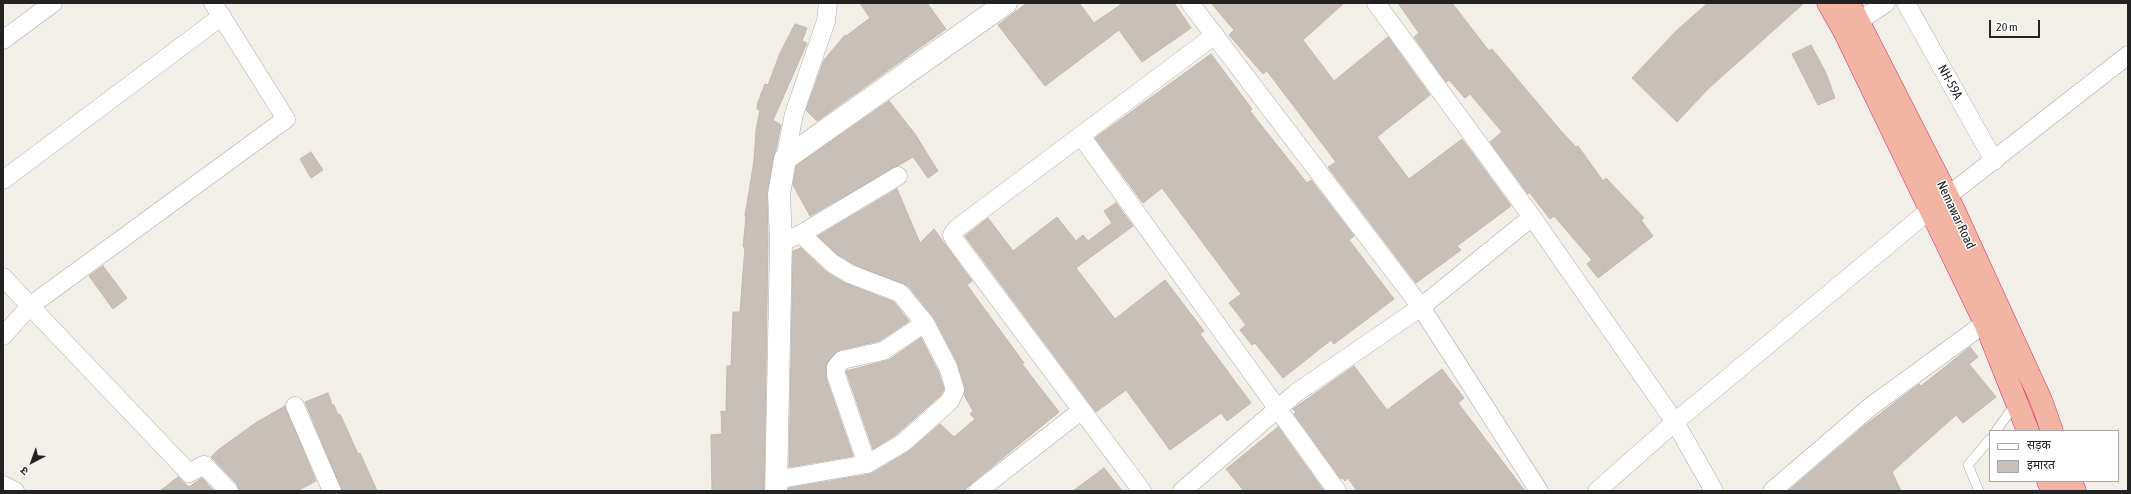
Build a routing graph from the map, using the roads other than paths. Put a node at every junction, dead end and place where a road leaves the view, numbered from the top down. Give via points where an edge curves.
1 (53, 3) edge
2 (828, 3) edge
3 (1006, 3) edge
4 (1190, 3) edge
5 (1376, 3) edge
6 (1828, 3) edge
7 (1886, 3) edge
8 (1906, 3) edge
9 (218, 10) edge
10 (1851, 18) edge
11 (1216, 35) junction
12 (3, 40) edge
13 (2128, 55) edge
14 (1081, 136) junction
15 (785, 159) junction
16 (1994, 161) junction
17 (898, 176) dead end
18 (3, 180) edge
19 (1940, 203) junction
20 (1532, 217) junction
21 (801, 234) junction
22 (781, 242) junction
23 (3, 277) edge
24 (30, 306) junction
25 (1421, 307) junction
26 (925, 323) junction
27 (1985, 323) junction
28 (3, 336) edge
29 (2017, 402) junction
30 (295, 406) dead end
31 (1082, 410) junction
32 (1278, 411) junction
33 (1675, 422) junction
34 (1997, 430) edge
35 (2028, 430) edge
36 (2052, 430) edge
37 (1989, 440) edge
38 (867, 464) junction
39 (3, 485) edge
40 (775, 486) edge
41 (331, 490) edge
42 (15, 491) edge
43 (229, 491) edge
44 (978, 491) edge
45 (1142, 491) edge
46 (1182, 491) edge
47 (1337, 491) edge
48 (1539, 491) edge
49 (1597, 491) edge
50 (1714, 491) edge
51 (1772, 491) edge
52 (1979, 491) edge

1 - 12 street
2 - 15 street via 826,21 794,114
3 - 15 street
4 - 11 street
5 - 20 street
6 - 10 highway, Nemawar Road
7 - 10 street
8 - 16 street, NH-59A
9 - 18 street
9 - 24 street via 286,119
10 - 19 highway, Nemawar Road
11 - 14 street
11 - 25 street
13 - 16 street
14 - 31 street via 956,229 952,235
14 - 32 street
15 - 22 street via 779,194
16 - 19 street
17 - 21 street
19 - 27 highway, Nemawar Road
19 - 33 street
19 - 36 highway, Nemawar Road via 2040,400
20 - 25 street
20 - 33 street
21 - 22 street
21 - 26 street via 832,263 850,274 900,293
22 - 40 street
23 - 24 street
24 - 28 street
24 - 43 street via 189,473 204,465
25 - 32 street via 1296,393
25 - 48 street
26 - 38 street via 948,368 954,386 954,396 903,443
26 - 38 street via 883,350 842,360 836,366 836,375
27 - 29 highway, Nemawar Road
27 - 51 street via 1870,407
29 - 34 lane
29 - 35 highway, Nemawar Road
30 - 41 street
31 - 44 street
31 - 45 street
32 - 46 street
32 - 47 street
33 - 49 street
33 - 50 street
37 - 52 lane via 1968,465
38 - 40 street
39 - 42 street

